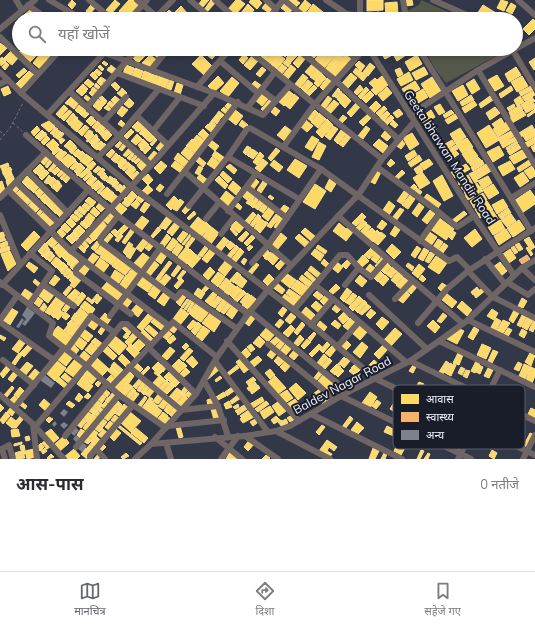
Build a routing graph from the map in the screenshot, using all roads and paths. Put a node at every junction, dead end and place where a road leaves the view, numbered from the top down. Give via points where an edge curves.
1 (16, 0) edge
2 (35, 0) edge
3 (49, 0) edge
4 (89, 0) edge
5 (137, 0) edge
6 (173, 0) edge
7 (190, 0) edge
8 (215, 0) edge
9 (266, 0) edge
10 (284, 0) edge
11 (326, 0) edge
12 (360, 0) edge
13 (403, 0) edge
14 (433, 0) edge
15 (518, 0) edge
16 (145, 2) edge
17 (28, 5) junction
18 (276, 9) junction
19 (22, 10) junction
20 (20, 12) edge
21 (37, 12) edge
22 (70, 12) edge
23 (104, 12) edge
24 (136, 12) edge
25 (151, 12) edge
26 (161, 12) edge
27 (204, 12) edge
28 (228, 12) edge
29 (274, 12) edge
30 (299, 12) edge
31 (344, 12) edge
32 (360, 12) edge
33 (405, 12) edge
34 (460, 12) edge
35 (535, 15) edge
36 (12, 19) edge
37 (0, 29) edge
38 (0, 37) edge
39 (535, 38) edge
40 (523, 45) edge
41 (12, 49) edge
42 (20, 56) edge
43 (55, 56) edge
44 (100, 56) edge
45 (113, 56) edge
46 (132, 56) edge
47 (162, 56) edge
48 (224, 56) edge
49 (255, 56) edge
50 (306, 56) edge
51 (373, 56) edge
52 (424, 56) edge
53 (502, 56) edge
54 (516, 56) edge
55 (355, 58) edge
56 (220, 61) junction
57 (127, 62) junction
58 (151, 70) junction
59 (478, 70) junction
60 (0, 72) edge
61 (274, 72) junction
62 (117, 73) junction
63 (38, 74) junction
64 (8, 80) junction
65 (335, 80) junction
66 (0, 84) edge
67 (290, 85) junction
68 (197, 87) junction
69 (535, 88) edge
70 (159, 89) junction
71 (446, 91) junction
72 (70, 92) junction
73 (260, 92) junction
74 (214, 93) junction
75 (24, 95) junction
76 (126, 97) dead end
77 (180, 97) junction
78 (276, 101) junction
79 (238, 102) junction
80 (314, 105) junction
81 (204, 106) junction
82 (87, 107) junction
83 (248, 107) junction
84 (48, 114) junction
85 (410, 115) junction
86 (137, 116) junction
87 (13, 122) junction
88 (103, 122) junction
89 (414, 122) junction
90 (0, 131) edge
91 (154, 131) junction
92 (4, 135) junction
93 (26, 135) joint
94 (119, 136) junction
95 (0, 140) edge
96 (398, 140) junction
97 (168, 145) junction
98 (284, 146) junction
99 (46, 152) junction
100 (98, 157) junction
101 (228, 157) junction
102 (382, 158) junction
103 (151, 165) junction
104 (535, 165) edge
105 (377, 167) junction
106 (321, 169) junction
107 (27, 171) junction
108 (185, 172) junction
109 (256, 174) junction
110 (16, 182) junction
111 (535, 183) edge
112 (131, 186) junction
113 (247, 187) junction
114 (88, 189) junction
115 (203, 189) junction
116 (8, 190) junction
117 (168, 194) dead end
118 (358, 194) junction
119 (0, 198) edge
120 (511, 198) junction
121 (299, 200) junction
122 (219, 203) junction
123 (190, 206) dead end
124 (110, 208) junction
125 (228, 211) junction
126 (68, 213) junction
127 (440, 213) junction
128 (0, 215) edge
129 (118, 216) junction
130 (236, 216) junction
131 (338, 216) junction
132 (474, 216) junction
133 (287, 218) junction
134 (206, 219) dead end
135 (59, 223) junction
136 (533, 230) edge
137 (51, 231) junction
138 (221, 234) dead end
139 (420, 241) junction
140 (268, 245) junction
141 (161, 248) junction
142 (71, 250) junction
143 (497, 251) junction
144 (30, 253) junction
145 (387, 259) junction
146 (485, 259) junction
147 (535, 260) edge
148 (84, 261) junction
149 (252, 262) dead end
150 (20, 264) junction
151 (291, 265) junction
152 (522, 268) junction
153 (360, 269) junction
154 (469, 271) junction
155 (141, 273) junction
156 (514, 275) junction
157 (535, 280) edge
158 (412, 281) junction
159 (1, 283) edge
160 (506, 283) junction
161 (44, 285) junction
162 (315, 285) junction
163 (344, 285) dead end
164 (535, 289) edge
165 (268, 290) junction
166 (126, 293) junction
167 (369, 295) dead end
168 (17, 296) junction
169 (492, 297) junction
170 (333, 299) junction
171 (395, 299) dead end
172 (437, 301) junction
173 (118, 304) junction
174 (29, 305) junction
175 (74, 306) dead end
176 (294, 310) junction
177 (249, 312) junction
178 (131, 314) dead end
179 (110, 316) dead end
180 (535, 318) edge
181 (0, 321) edge
182 (465, 321) junction
183 (359, 322) junction
184 (418, 323) dead end
185 (168, 325) junction
186 (311, 325) junction
187 (236, 328) junction
188 (115, 333) junction
189 (227, 341) junction
190 (439, 341) junction
191 (268, 344) dead end
192 (149, 346) junction
193 (337, 347) junction
194 (65, 349) junction
195 (427, 349) junction
196 (535, 352) edge
197 (216, 359) junction
198 (3, 360) dead end
199 (54, 360) junction
200 (408, 361) junction
201 (87, 366) junction
202 (129, 367) junction
203 (500, 370) junction
204 (376, 379) junction
205 (204, 380) junction
206 (34, 385) junction
207 (459, 385) edge
208 (492, 385) edge
209 (109, 386) junction
210 (393, 387) edge
211 (535, 387) edge
212 (348, 392) junction
213 (196, 394) junction
214 (0, 395) edge
215 (119, 395) junction
216 (341, 396) junction
217 (334, 400) junction
218 (133, 405) junction
219 (218, 406) junction
220 (15, 407) junction
221 (181, 410) junction
222 (311, 414) junction
223 (525, 416) edge
224 (224, 420) junction
225 (299, 421) junction
226 (535, 421) edge
227 (393, 422) edge
228 (34, 425) junction
229 (167, 427) junction
230 (276, 431) junction
231 (268, 432) junction
232 (535, 435) edge
233 (65, 436) dead end
234 (228, 436) junction
235 (238, 436) junction
236 (245, 436) junction
237 (215, 437) junction
238 (166, 443) junction
239 (151, 444) junction
240 (76, 447) dead end
241 (228, 448) junction
242 (1, 449) edge
243 (96, 449) junction
244 (445, 449) edge
245 (523, 449) edge
246 (36, 450) junction
247 (527, 451) junction
248 (535, 455) edge
249 (459, 456) edge
250 (5, 459) edge
251 (13, 459) edge
252 (37, 459) edge
253 (43, 459) edge
254 (64, 459) edge
255 (90, 459) edge
256 (105, 459) edge
257 (134, 459) edge
258 (171, 459) edge
259 (221, 459) edge
260 (242, 459) edge
261 (278, 459) edge
262 (330, 459) edge
263 (402, 459) edge
264 (472, 459) edge
265 (523, 459) edge

1 - 19 street
2 - 17 street
3 - 22 street
4 - 23 street
5 - 16 street
6 - 26 street
7 - 27 street
8 - 28 street
9 - 18 street
10 - 18 street
10 - 30 street
11 - 31 street
12 - 32 street
13 - 33 street
14 - 34 street
15 - 35 street
16 - 24 street
16 - 25 street
17 - 19 street
17 - 21 street
18 - 29 street
19 - 20 street
36 - 37 street
38 - 41 street
39 - 40 street
42 - 63 street
43 - 63 street
44 - 72 street
45 - 57 street
46 - 57 street
47 - 58 street
48 - 56 street
49 - 61 street
50 - 65 street
51 - 85 street, Geeta bhawan Mandir Road
52 - 71 street
53 - 59 street
54 - 69 street
55 - 65 street
56 - 68 street
56 - 73 street
57 - 58 street
57 - 62 street
58 - 68 street
59 - 71 street
59 - 104 street
60 - 64 street
61 - 67 street
61 - 73 street
62 - 70 street
62 - 82 street
63 - 75 street
64 - 66 street
64 - 75 street
65 - 80 street
65 - 96 street
67 - 78 street
67 - 80 street
68 - 74 street
70 - 77 street
70 - 86 street
71 - 85 street
71 - 120 street
72 - 82 street
72 - 84 street
73 - 78 street
73 - 83 street
74 - 79 street
74 - 81 street
75 - 84 street
75 - 87 path
76 - 88 street
77 - 81 street
77 - 91 street
78 - 83 street via 265,115
79 - 83 street
79 - 108 street
80 - 98 street
80 - 102 street
81 - 97 street
82 - 88 street
84 - 100 street
85 - 89 street, Geeta bhawan Mandir Road
86 - 91 street
86 - 94 street
87 - 92 path
87 - 93 path
88 - 94 street
89 - 96 street
89 - 132 street, Geeta bhawan Mandir Road
90 - 92 path
91 - 97 street
92 - 95 path
93 - 99 street
94 - 100 street
94 - 103 street
96 - 102 street
97 - 103 street
98 - 101 street via 248,128
98 - 106 street
99 - 107 street
99 - 114 street
100 - 112 street
101 - 109 street
101 - 115 street
102 - 105 street
103 - 112 street
105 - 118 street
105 - 127 street
106 - 118 street
106 - 121 street
107 - 110 street
107 - 126 street
108 - 115 street
108 - 117 street
109 - 113 street
109 - 121 street
110 - 116 street
110 - 135 street
111 - 120 street
112 - 124 street
112 - 165 street
113 - 125 street
113 - 133 street
114 - 124 street
114 - 126 street
115 - 122 street
115 - 123 street
116 - 119 street
116 - 137 street
118 - 131 street
118 - 139 street
120 - 136 street
121 - 133 street
122 - 125 street
122 - 134 street
124 - 129 street
124 - 142 street
125 - 130 street
126 - 135 street
127 - 132 street via 457,228
127 - 139 street
128 - 150 street
129 - 141 street
129 - 155 street via 100,241
130 - 138 street
130 - 140 street
131 - 145 street
131 - 151 street
132 - 143 street, Geeta bhawan Mandir Road
133 - 140 street
135 - 137 street
136 - 143 street
137 - 142 street
137 - 144 street
139 - 154 street via 448,260 457,257
140 - 149 street
140 - 151 street
141 - 155 street
141 - 177 street
142 - 148 street
143 - 146 street
143 - 156 street, Geeta bhawan Mandir Road
144 - 150 street
144 - 161 street via 52,271
145 - 153 street via 371,277
145 - 158 street
146 - 154 street
146 - 160 street
147 - 152 street, Baldev Nagar Road
148 - 166 street
148 - 173 street via 76,269 76,273
150 - 159 street
151 - 165 street
152 - 156 street, Baldev Nagar Road
152 - 157 street
153 - 162 street via 347,256 340,255
153 - 163 street
154 - 169 street
154 - 172 street
155 - 166 street
155 - 187 street via 176,298 184,292
156 - 160 street, Baldev Nagar Road
158 - 171 street
158 - 172 street
159 - 168 street
160 - 164 street via 528,294
160 - 169 street, Baldev Nagar Road
161 - 174 street
161 - 175 street
162 - 170 street
162 - 176 street
165 - 176 street
165 - 177 street
166 - 173 street
166 - 185 street
167 - 195 street
168 - 174 street
168 - 181 street
169 - 180 street
169 - 182 street, Baldev Nagar Road
170 - 183 street
170 - 186 street
172 - 182 street
172 - 184 street
173 - 178 street
173 - 179 street
174 - 194 street via 53,323 49,336
176 - 186 street
177 - 187 street
177 - 212 street
181 - 199 street
182 - 190 street, Baldev Nagar Road
182 - 196 street
183 - 193 street
183 - 200 street
185 - 192 street
185 - 197 street via 175,323
186 - 193 street
187 - 189 street
188 - 192 street via 122,324 127,324
188 - 194 street via 91,316
188 - 201 street
189 - 197 street
189 - 225 street
190 - 195 street, Baldev Nagar Road
190 - 203 street
191 - 217 street
192 - 202 street
192 - 213 street
193 - 204 street
194 - 199 street
194 - 201 street
195 - 200 street, Baldev Nagar Road
197 - 205 street
197 - 231 street
198 - 206 street
199 - 206 street
200 - 204 street, Baldev Nagar Road
200 - 207 street
201 - 209 street
201 - 228 street
202 - 209 street
202 - 221 street
203 - 208 street
203 - 211 street
204 - 210 street
204 - 212 street, Baldev Nagar Road
205 - 213 street
205 - 219 street
206 - 220 street
209 - 215 street
209 - 233 street
212 - 216 street, Baldev Nagar Road
213 - 221 street
214 - 220 street
215 - 218 street
215 - 240 street
216 - 217 street, Baldev Nagar Road
216 - 227 street
217 - 222 street, Baldev Nagar Road
218 - 229 street
218 - 243 street
219 - 221 street
219 - 224 street
220 - 228 street
221 - 229 street
222 - 225 street, Baldev Nagar Road
222 - 263 street
223 - 226 street
224 - 229 street
224 - 234 street
225 - 230 street, Baldev Nagar Road
228 - 246 street
228 - 254 street
229 - 239 street
230 - 231 street, Baldev Nagar Road
230 - 262 street
231 - 236 street, Baldev Nagar Road
232 - 247 street
234 - 235 street, Baldev Nagar Road
234 - 237 street, Baldev Nagar Road
235 - 236 street, Baldev Nagar Road
235 - 241 street
236 - 261 street
237 - 238 street, Baldev Nagar Road
237 - 241 street
238 - 239 street, Baldev Nagar Road
238 - 258 street
239 - 257 street
241 - 259 street
241 - 260 street
242 - 250 street
242 - 251 street via 9,445
243 - 255 street
243 - 256 street
244 - 249 street
245 - 247 street
246 - 252 street
246 - 253 street
247 - 248 street
247 - 265 street
249 - 264 street

